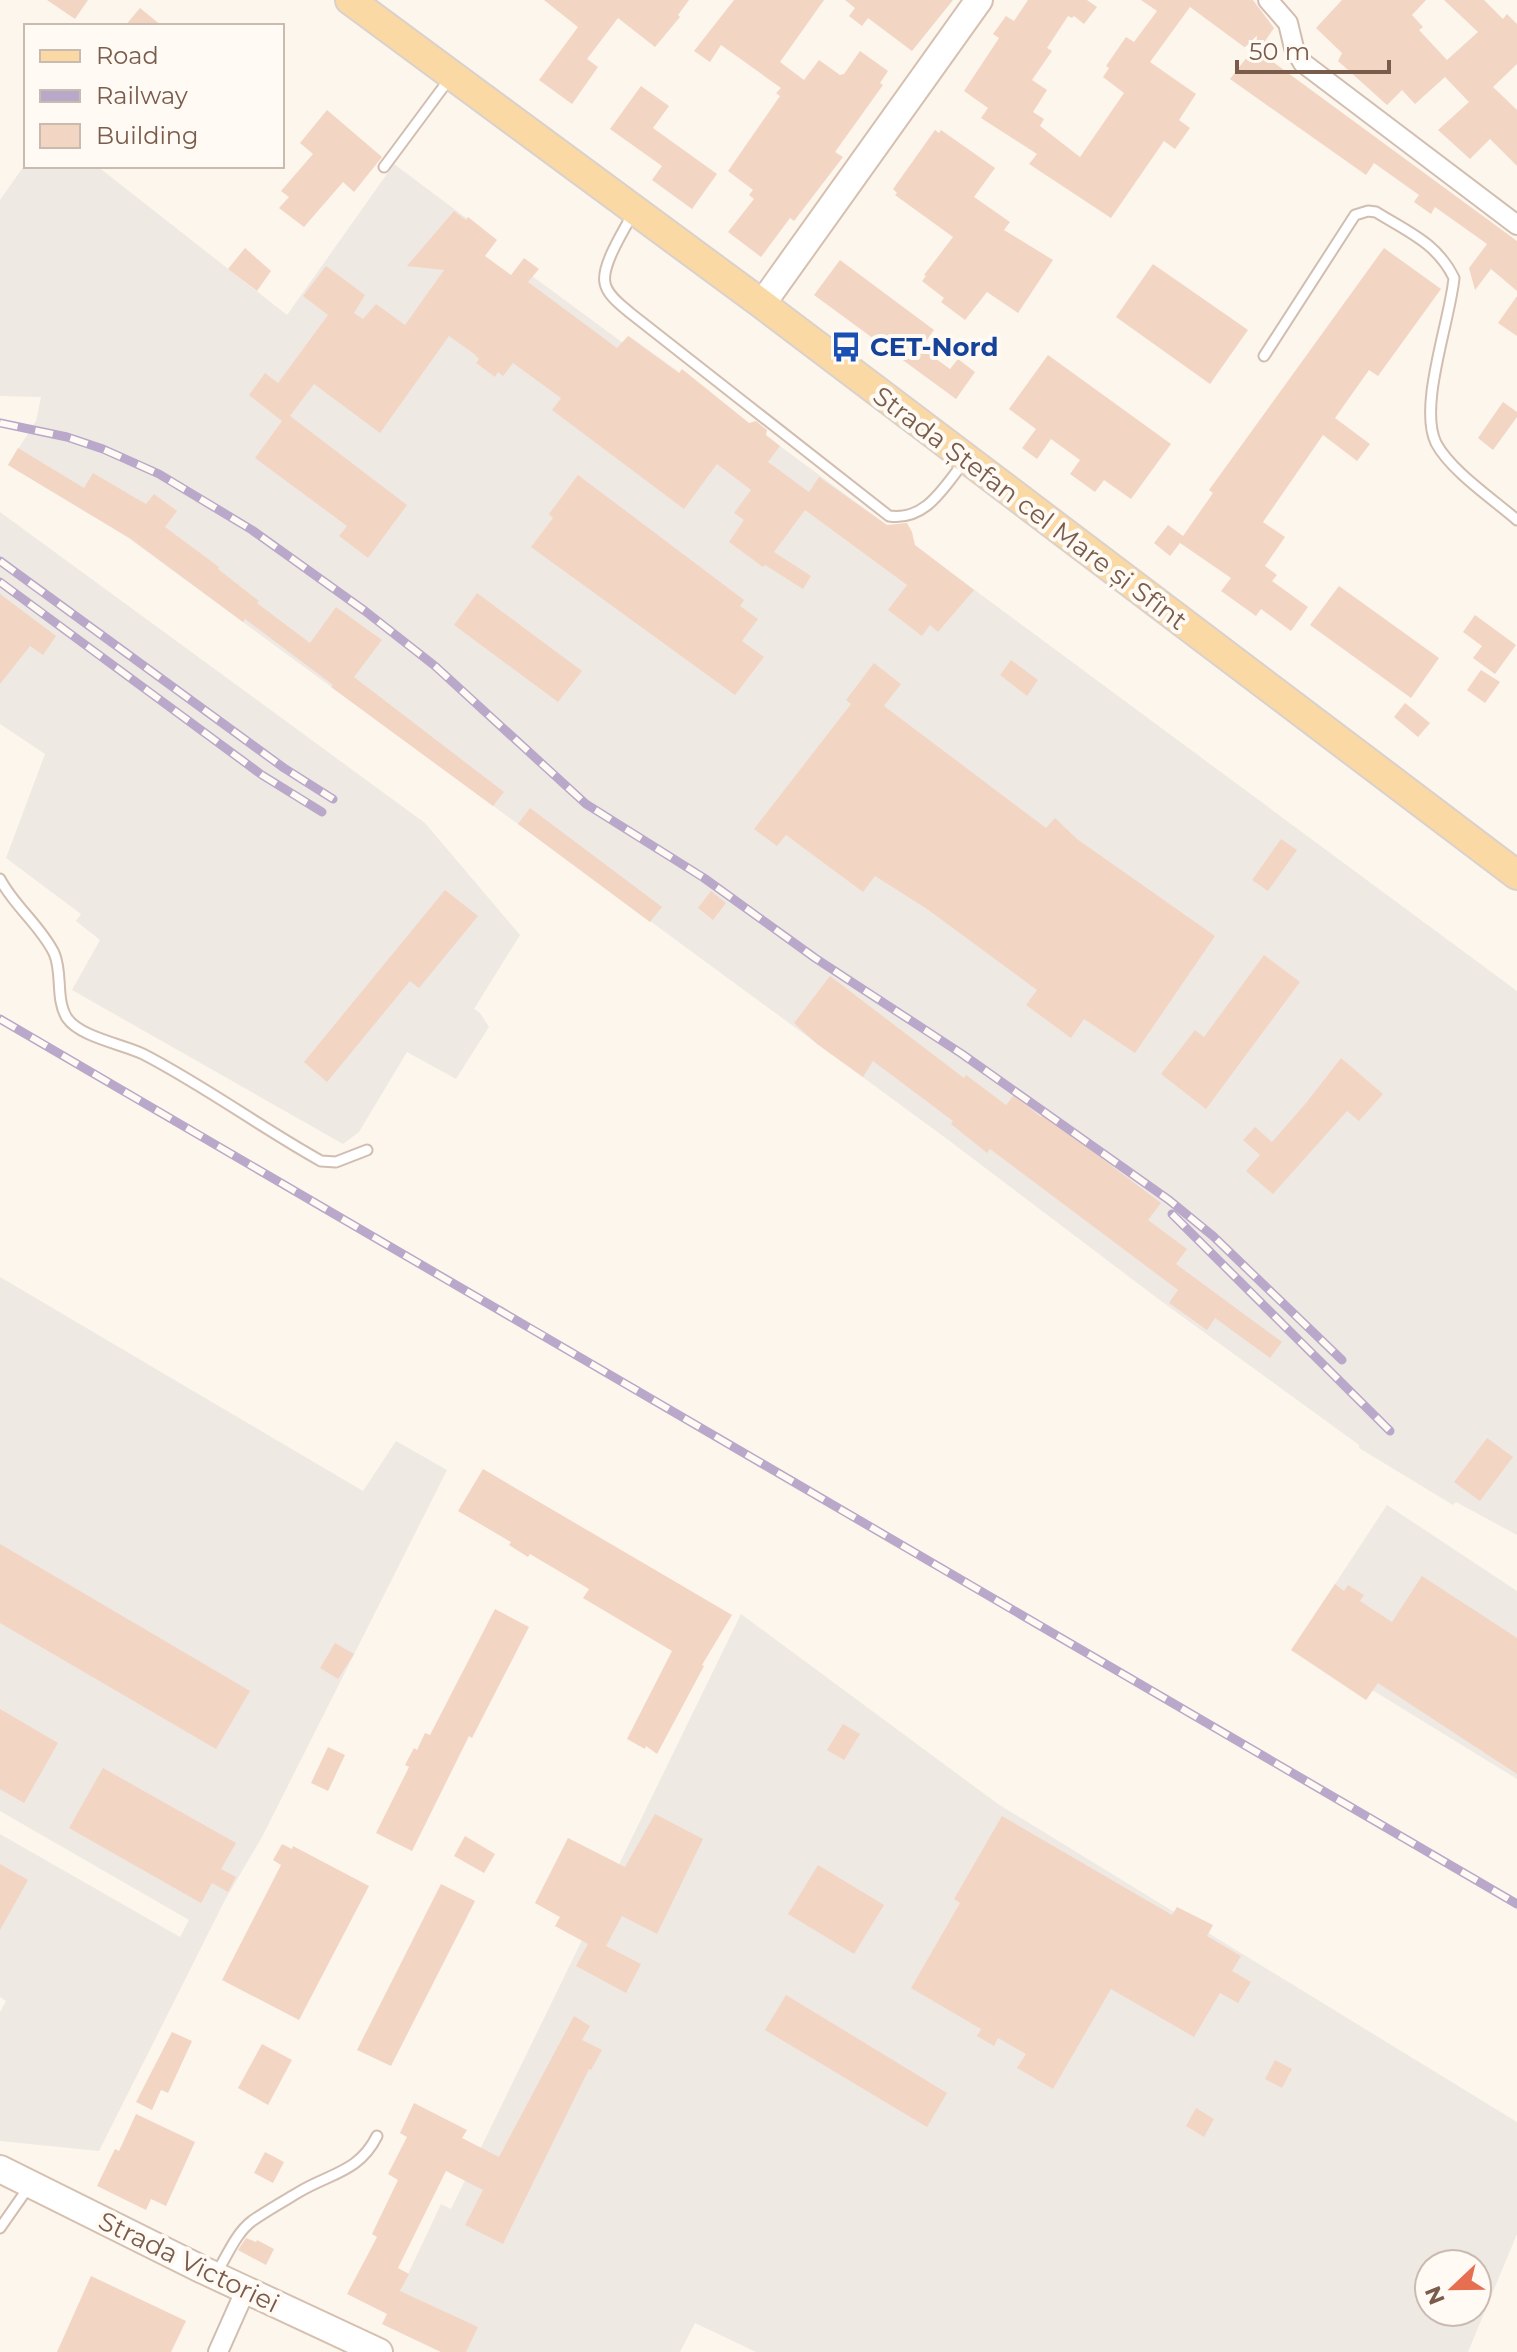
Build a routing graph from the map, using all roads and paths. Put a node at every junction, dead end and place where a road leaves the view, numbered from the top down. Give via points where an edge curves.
1 (350, 0) edge
2 (979, 0) edge
3 (1268, 0) edge
4 (452, 75) junction
5 (384, 167) dead end
6 (635, 210) junction
7 (1517, 225) edge
8 (762, 304) junction
9 (1264, 356) dead end
10 (966, 459) junction
11 (1517, 520) edge
12 (1517, 875) edge
13 (0, 879) edge
14 (367, 1150) dead end
15 (377, 2136) dead end
16 (0, 2169) edge
17 (30, 2185) junction
18 (0, 2228) edge
19 (216, 2275) junction
20 (246, 2289) junction
21 (218, 2352) edge
22 (379, 2352) edge

1 - 4 main road, Strada Ștefan cel Mare și Sfînt
2 - 8 street
3 - 7 street via 1288,23 1303,63
4 - 5 lane
4 - 6 main road, Strada Ștefan cel Mare și Sfînt
6 - 8 main road, Strada Ștefan cel Mare și Sfînt
6 - 10 lane via 605,269 609,292 889,516 923,511
8 - 10 main road, Strada Ștefan cel Mare și Sfînt
9 - 11 lane via 1355,215 1376,212 1433,247 1454,278 1430,416 1436,442 1455,466
10 - 12 main road, Strada Ștefan cel Mare și Sfînt
13 - 14 lane via 55,955 62,1004 77,1028 142,1054 321,1161 336,1162
15 - 19 lane via 356,2164 251,2222
16 - 17 street, Strada Victoriei
17 - 18 lane
17 - 19 street, Strada Victoriei
19 - 20 street, Strada Victoriei
20 - 21 street
20 - 22 street, Strada Victoriei

